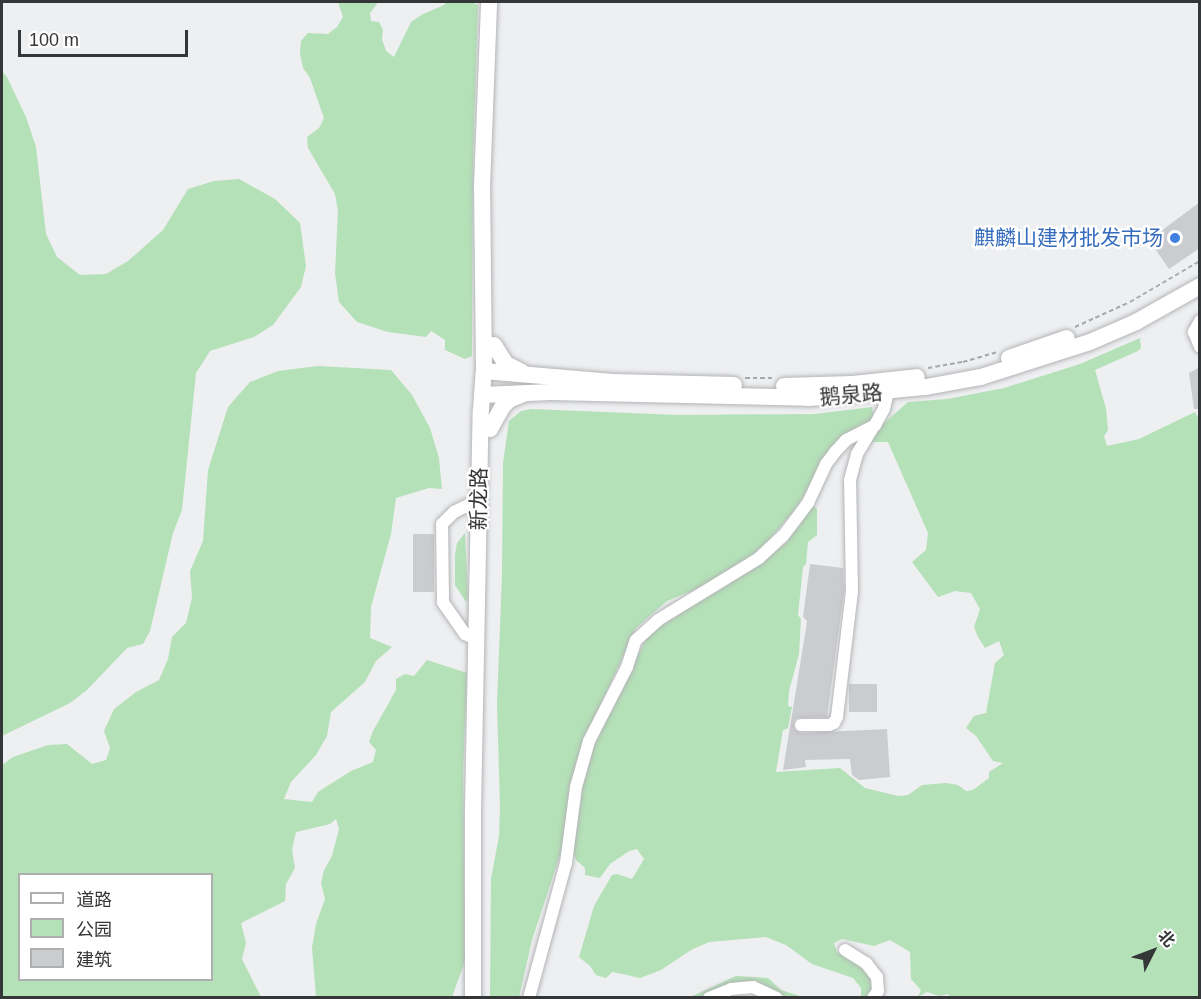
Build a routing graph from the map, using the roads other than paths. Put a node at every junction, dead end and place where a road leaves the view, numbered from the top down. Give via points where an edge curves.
1 (489, 2) edge
2 (496, 2) edge
3 (1200, 273) edge
4 (1200, 286) edge
5 (1200, 321) edge
6 (494, 345) junction
7 (1200, 347) edge
8 (489, 372) junction
9 (532, 375) junction
10 (888, 391) junction
11 (531, 393) junction
12 (487, 395) junction
13 (874, 425) junction
14 (490, 429) junction
15 (479, 500) junction
16 (476, 639) junction
17 (801, 725) dead end
18 (846, 950) dead end
19 (473, 998) edge
20 (482, 998) edge
21 (529, 998) edge
22 (710, 998) edge
23 (777, 998) edge
24 (873, 998) edge

1 - 8 main road, 新龙路 via 482,188
2 - 6 main road, 新龙路
3 - 9 main road, 鹅泉路 via 1144,306 1085,332 999,361 946,373 808,386 614,382
4 - 10 main road, 鹅泉路 via 1136,322 1041,359 964,381
5 - 7 street via 1194,332
6 - 8 main road, 新龙路
6 - 9 main road via 510,367
8 - 9 main road, 鹅泉路
8 - 12 main road, 新龙路
10 - 11 main road, 鹅泉路 via 809,398
10 - 13 street via 884,410
11 - 12 main road, 鹅泉路
11 - 14 main road via 509,400
12 - 14 main road, 新龙路
12 - 15 main road, 新龙路
13 - 17 street via 857,454 850,480 852,591 837,717 829,725
13 - 21 street via 846,440 835,452 808,503 771,547 746,567 658,620 636,640 587,748 576,787 566,862
14 - 20 main road, 新龙路
15 - 16 main road, 新龙路
15 - 16 street via 454,512 442,524 443,602 465,634
16 - 19 main road, 新龙路
18 - 24 street via 878,977 878,991
22 - 23 street via 731,989 753,987

